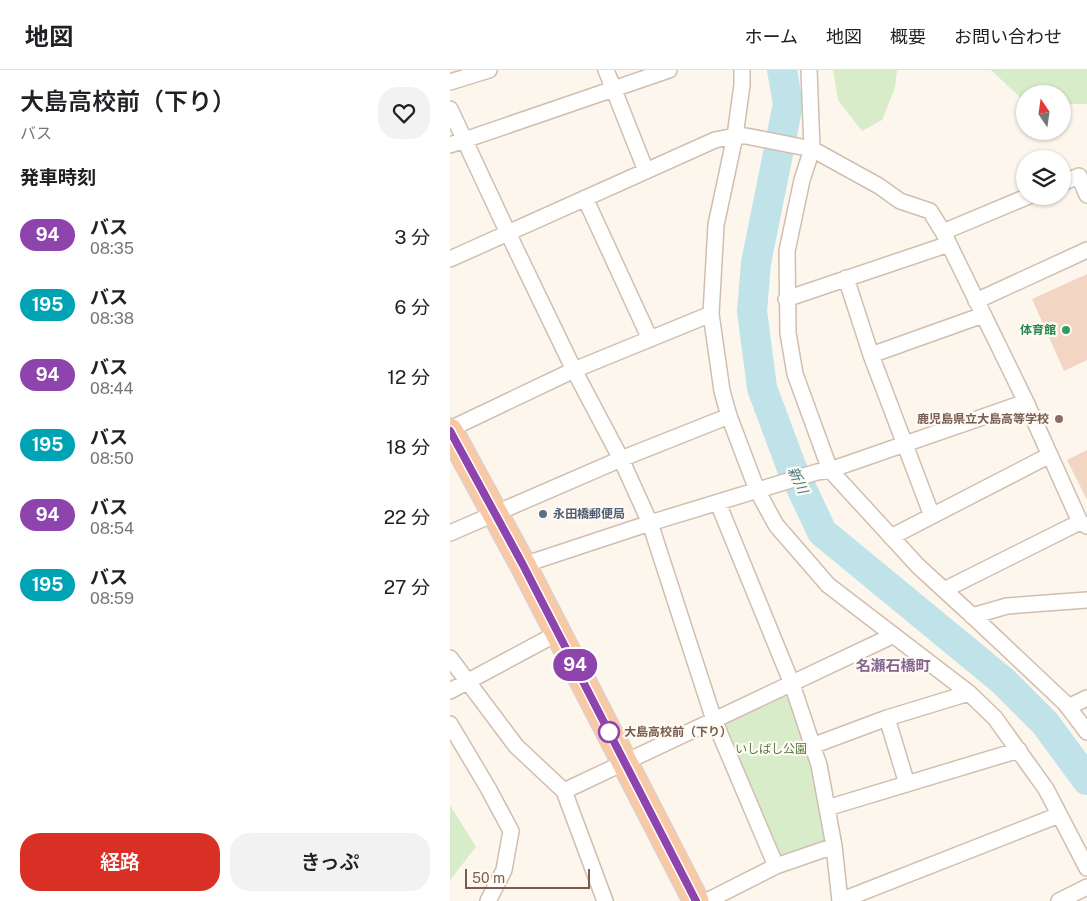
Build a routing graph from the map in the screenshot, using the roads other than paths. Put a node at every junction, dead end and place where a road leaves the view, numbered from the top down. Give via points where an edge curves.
1 (489, 70) edge
2 (606, 70) edge
3 (669, 70) edge
4 (742, 70) edge
5 (809, 70) edge
6 (450, 82) edge
7 (614, 89) junction
8 (450, 108) edge
9 (740, 136) junction
10 (457, 142) edge
11 (808, 148) junction
12 (646, 171) junction
13 (1071, 179) edge
14 (1087, 195) edge
15 (585, 198) junction
16 (1016, 203) edge
17 (508, 233) junction
18 (946, 238) junction
19 (1087, 250) edge
20 (450, 259) edge
21 (846, 278) junction
22 (786, 299) junction
23 (976, 301) junction
24 (711, 314) junction
25 (983, 315) junction
26 (650, 339) junction
27 (871, 355) junction
28 (574, 370) junction
29 (1026, 402) junction
30 (729, 416) junction
31 (450, 430) edge
32 (904, 445) junction
33 (1050, 455) junction
34 (621, 459) junction
35 (823, 471) junction
36 (763, 488) junction
37 (718, 503) junction
38 (494, 512) junction
39 (932, 516) junction
40 (650, 523) junction
41 (1084, 524) edge
42 (450, 533) edge
43 (891, 537) junction
44 (523, 565) junction
45 (944, 590) junction
46 (1087, 600) edge
47 (972, 616) junction
48 (558, 633) junction
49 (894, 635) junction
50 (450, 658) edge
51 (468, 682) junction
52 (792, 684) junction
53 (450, 691) edge
54 (969, 693) junction
55 (1087, 698) edge
56 (1068, 707) junction
57 (886, 718) junction
58 (714, 720) junction
59 (450, 724) edge
60 (1087, 732) edge
61 (812, 746) junction
62 (1019, 750) junction
63 (625, 763) junction
64 (907, 784) junction
65 (564, 791) junction
66 (827, 808) junction
67 (1059, 815) junction
68 (834, 846) junction
69 (776, 866) junction
70 (1087, 868) edge
71 (1087, 887) edge
72 (488, 901) edge
73 (605, 901) edge
74 (696, 901) edge
75 (707, 901) edge
76 (840, 901) edge
77 (1059, 901) edge

1 - 6 street
2 - 7 street
3 - 7 street
4 - 9 street
5 - 11 street
7 - 10 street
7 - 12 street
8 - 10 street
9 - 11 street
9 - 12 street via 716,140
9 - 24 street via 716,225
10 - 17 street
11 - 18 street via 900,201 930,211
11 - 22 street via 787,251
12 - 15 street
13 - 14 street via 1079,176
15 - 17 street
15 - 26 street
16 - 18 street
17 - 20 street
17 - 28 street
18 - 21 street
18 - 23 street
19 - 23 street
21 - 22 street
21 - 27 street
22 - 35 street via 795,374
23 - 25 street
24 - 26 street
24 - 30 street
25 - 27 street
25 - 29 street
26 - 28 street
27 - 32 street
28 - 31 street
28 - 34 street
29 - 32 street
29 - 33 street
30 - 34 street
30 - 36 street
31 - 38 highway
32 - 35 street
32 - 39 street
33 - 39 street
33 - 41 street
34 - 38 street
34 - 40 street
35 - 36 street
35 - 43 street
36 - 37 street
36 - 49 street via 776,525 828,585
37 - 40 street
37 - 52 street
38 - 42 street
38 - 44 highway
39 - 43 street
40 - 44 street
40 - 58 street
41 - 45 street
43 - 45 street
44 - 48 highway
45 - 47 street
46 - 47 street via 1007,606
47 - 56 street
48 - 51 street
48 - 63 highway
49 - 52 street
49 - 54 street
50 - 51 street
51 - 53 street
51 - 65 street via 516,746
52 - 58 street
52 - 61 street
54 - 57 street
54 - 62 street
55 - 56 street
56 - 60 street
57 - 61 street
57 - 64 street
58 - 63 street
58 - 69 street
59 - 72 street via 511,831 504,870
61 - 66 street
62 - 64 street
62 - 67 street via 1046,789
63 - 65 street
63 - 74 highway
64 - 66 street
65 - 73 street
66 - 68 street
67 - 70 street
67 - 76 street
68 - 69 street
68 - 76 street
69 - 75 street
71 - 77 street

